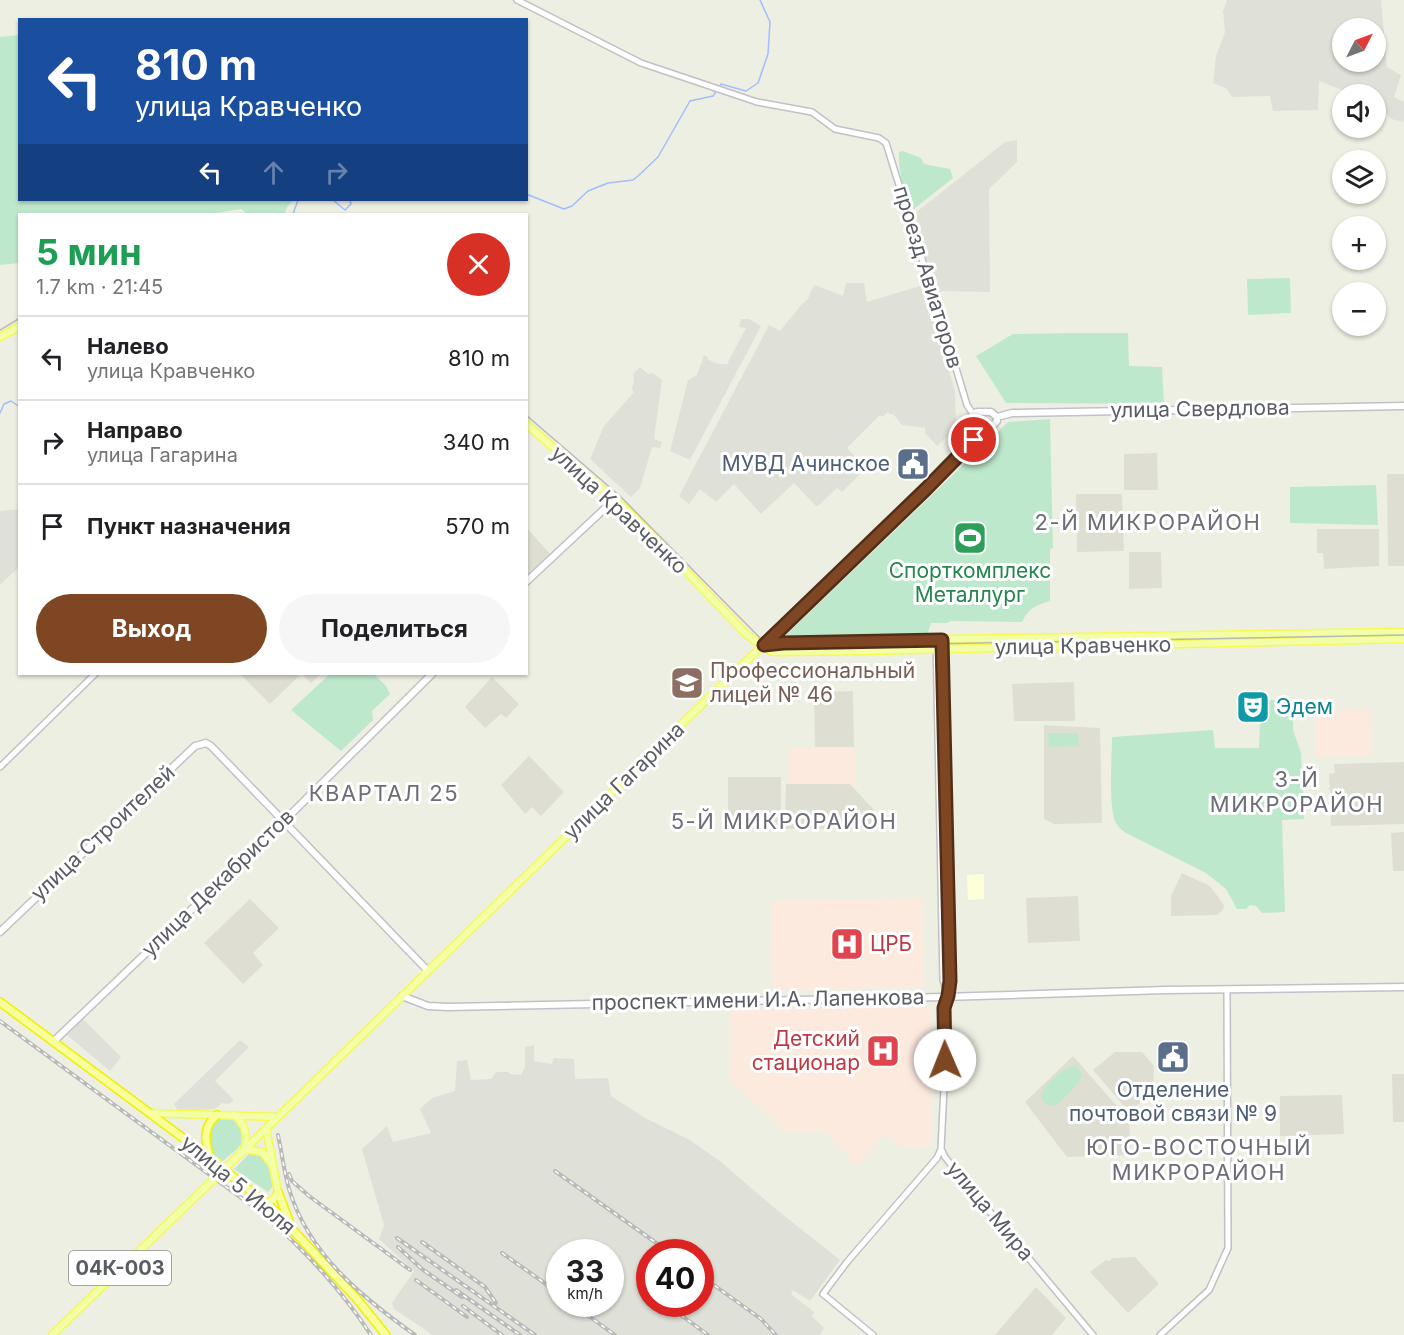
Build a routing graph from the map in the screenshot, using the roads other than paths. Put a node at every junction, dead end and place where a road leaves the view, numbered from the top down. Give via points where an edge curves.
1 (517, 0) edge
2 (18, 327) edge
3 (0, 337) edge
4 (1404, 406) edge
5 (972, 414) junction
6 (996, 417) junction
7 (528, 426) edge
8 (974, 440) junction
9 (615, 500) junction
10 (528, 580) edge
11 (1404, 632) edge
12 (1404, 639) edge
13 (939, 640) junction
14 (764, 645) junction
15 (939, 648) junction
16 (94, 675) edge
17 (431, 675) edge
18 (0, 767) edge
19 (283, 822) junction
20 (0, 932) edge
21 (428, 971) junction
22 (1404, 987) edge
23 (1227, 989) junction
24 (402, 996) junction
25 (948, 996) junction
26 (0, 1002) edge
27 (54, 1041) junction
28 (217, 1115) junction
29 (233, 1115) junction
30 (277, 1117) junction
31 (161, 1118) junction
32 (266, 1128) junction
33 (244, 1149) junction
34 (941, 1149) junction
35 (210, 1158) junction
36 (272, 1166) junction
37 (278, 1192) junction
38 (266, 1203) junction
39 (293, 1229) junction
40 (52, 1335) edge
41 (386, 1335) edge
42 (873, 1335) edge
43 (1093, 1335) edge
44 (1160, 1335) edge

1 - 5 street, проезд Авиаторов via 641,63 757,102 812,112 831,127 883,140 889,147
2 - 3 main road
4 - 6 main road, улица Свердлова via 1119,410 1012,413
5 - 6 main road via 991,412
5 - 8 main road via 968,431
6 - 8 main road via 996,423
7 - 9 main road, улица Кравченко
8 - 14 main road, улица Гагарина
9 - 10 main road
9 - 14 main road, улица Кравченко via 746,634
11 - 13 main road, улица Кравченко
12 - 15 main road, улица Кравченко
13 - 14 main road, улица Кравченко
13 - 15 street, улица Мира
14 - 15 main road, улица Кравченко via 777,652
14 - 21 main road, улица Гагарина
15 - 25 street, улица Мира via 943,980
16 - 18 street
17 - 19 main road, улица Декабристов
19 - 20 main road, улица Строителей via 211,746 195,746
19 - 21 main road
19 - 27 main road, улица Декабристов
21 - 24 main road, улица Гагарина
22 - 23 main road, проспект имени И.А. Лапенкова
23 - 25 main road, проспект имени И.А. Лапенкова
23 - 44 street via 1228,1248 1209,1290
24 - 25 main road, проспект имени И.А. Лапенкова via 428,1006
24 - 30 main road, улица Гагарина
25 - 34 street, улица Мира via 944,1008
26 - 27 highway
27 - 31 highway, улица 5 Июля
28 - 29 main road
28 - 31 main road
28 - 35 highway via 207,1127
29 - 30 main road
29 - 33 main road via 246,1132
30 - 32 main road, улица Гагарина
31 - 35 highway, улица 5 Июля
32 - 33 main road, улица Гагарина
32 - 36 main road
33 - 36 main road via 262,1152
33 - 40 main road, улица Гагарина / 04К-003, bridge
34 - 42 street via 823,1294
34 - 43 street, улица Мира
35 - 38 highway, улица 5 Июля
36 - 37 main road
37 - 38 main road
37 - 39 highway
38 - 39 highway, улица 5 Июля
39 - 41 highway, улица 5 Июля

